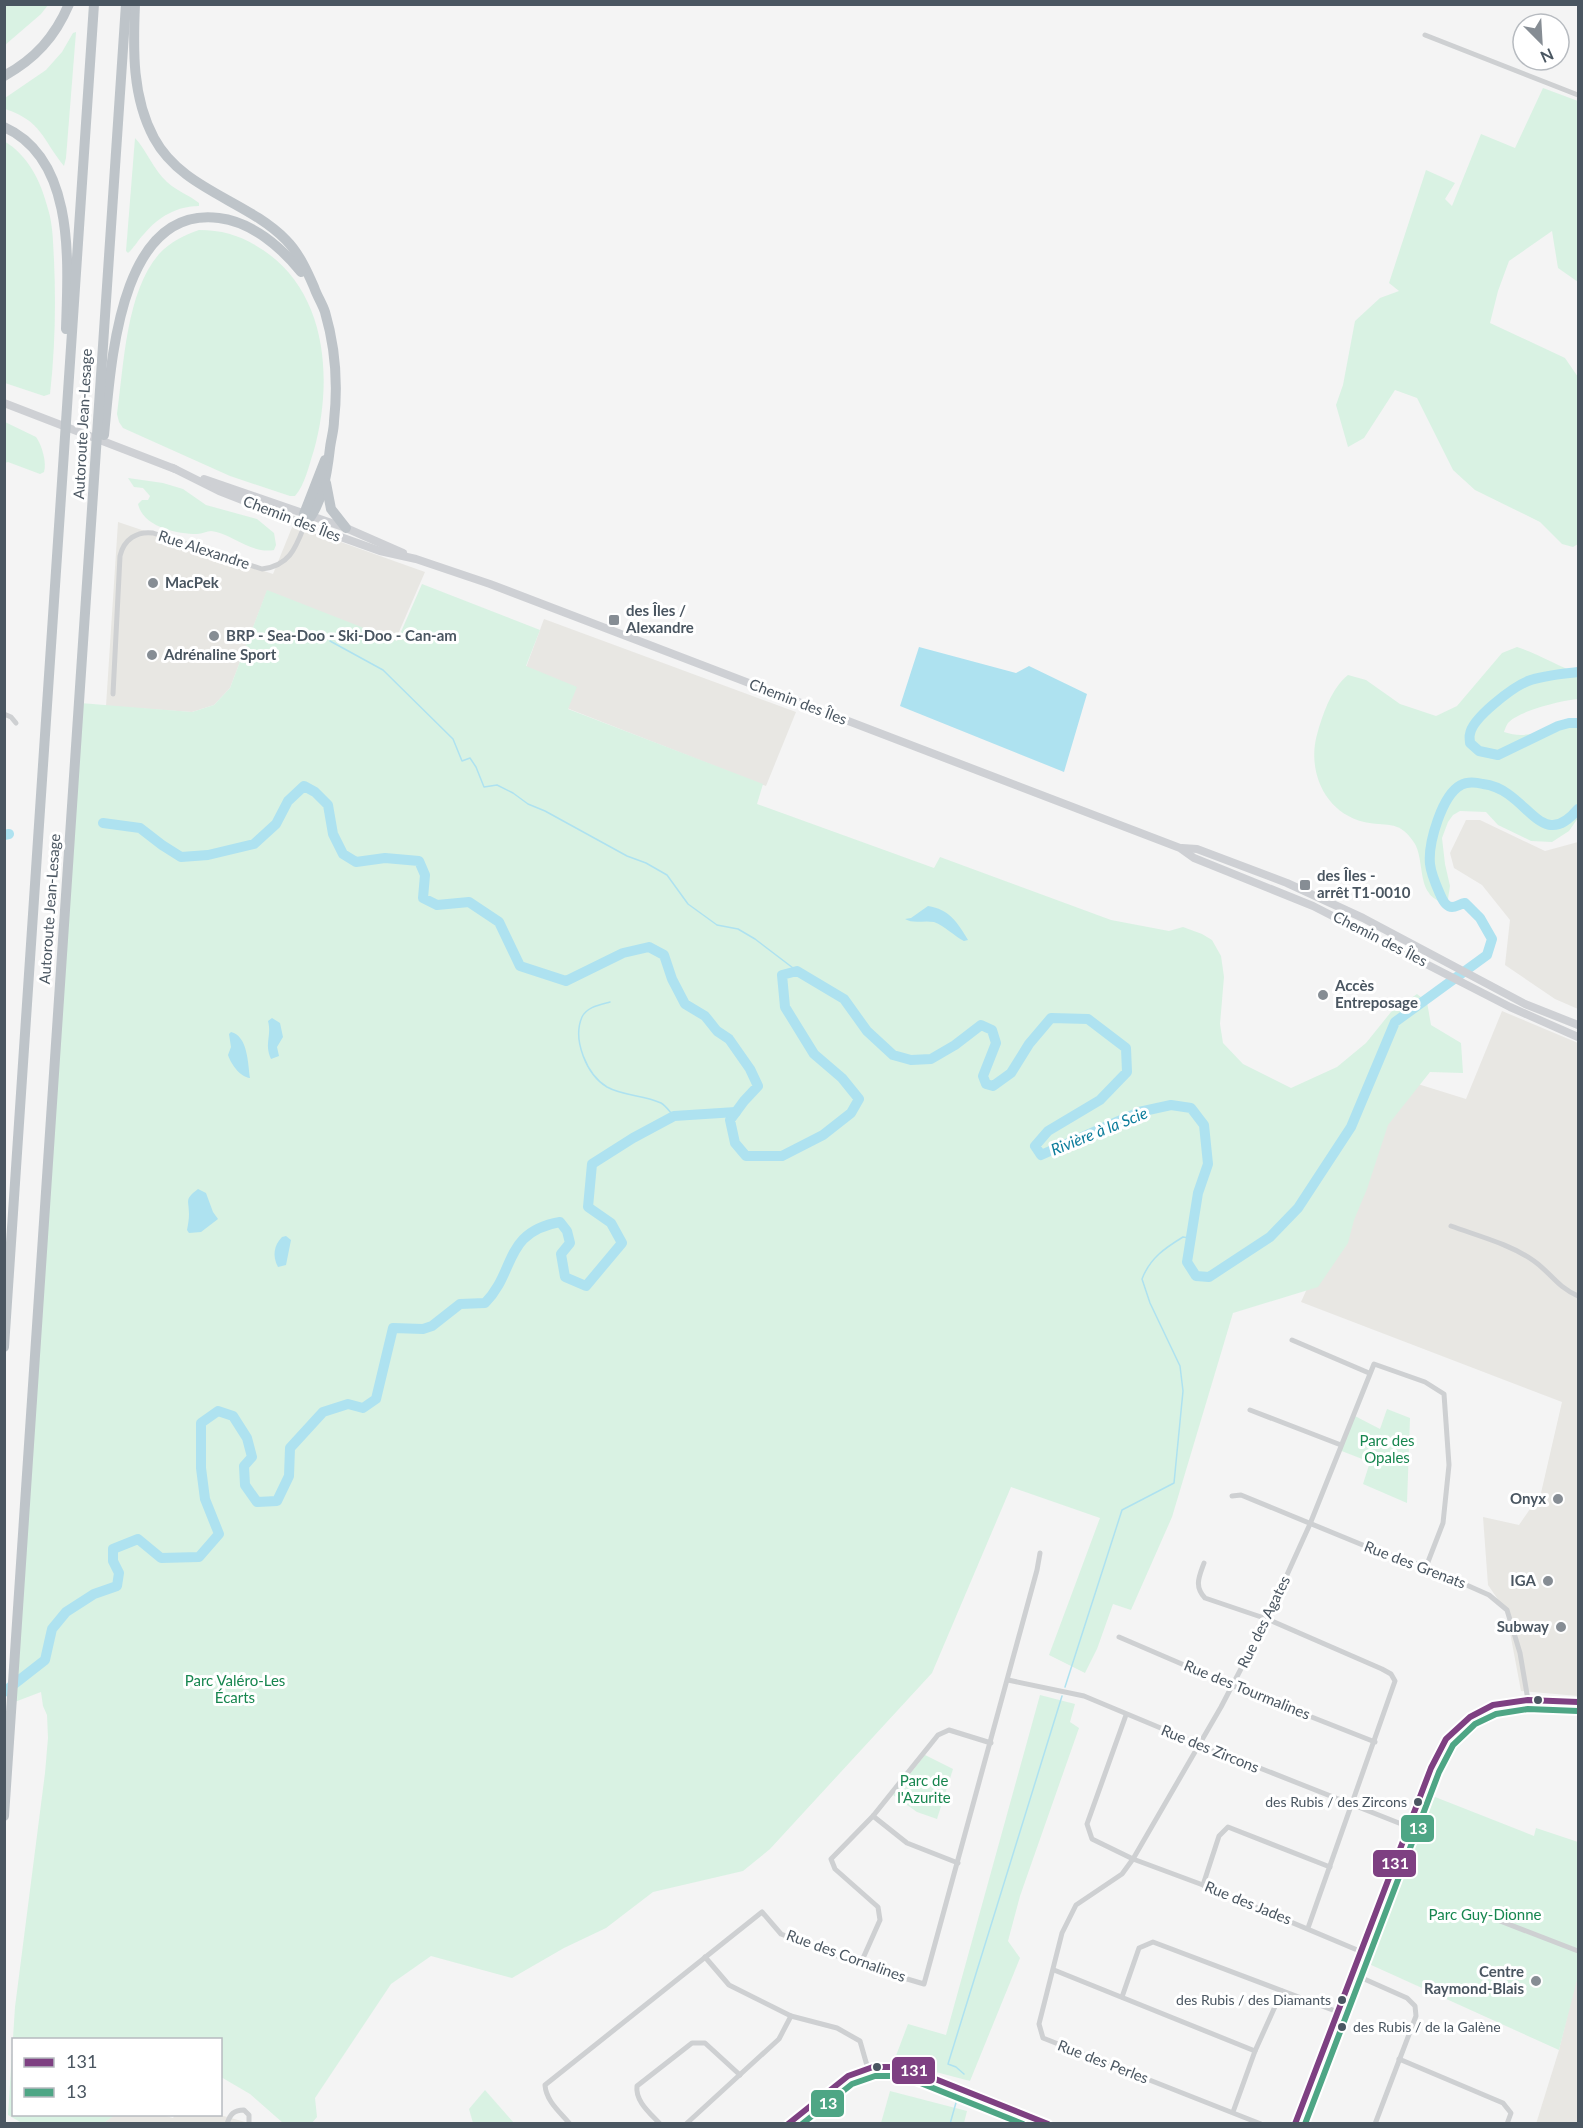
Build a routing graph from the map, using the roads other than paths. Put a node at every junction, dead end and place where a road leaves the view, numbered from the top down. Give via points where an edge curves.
1 (69, 4) edge
2 (94, 4) edge
3 (126, 4) edge
4 (135, 4) edge
5 (1425, 35) dead end
6 (4, 76) edge
7 (1578, 95) edge
8 (4, 127) edge
9 (313, 286) junction
10 (4, 403) edge
11 (66, 417) junction
12 (330, 449) junction
13 (326, 481) junction
14 (93, 506) junction
15 (307, 518) junction
16 (346, 528) junction
17 (416, 559) junction
18 (113, 694) dead end
19 (4, 714) edge
20 (16, 723) dead end
21 (1180, 848) junction
22 (1578, 1025) edge
23 (1578, 1037) edge
24 (1451, 1226) dead end
25 (1578, 1296) edge
26 (1292, 1340) dead end
27 (4, 1347) edge
28 (1369, 1373) junction
29 (1251, 1410) dead end
30 (1341, 1445) junction
31 (1232, 1496) dead end
32 (1310, 1524) junction
33 (1040, 1553) dead end
34 (1204, 1563) dead end
35 (1426, 1567) junction
36 (1267, 1619) junction
37 (1119, 1637) dead end
38 (1008, 1680) junction
39 (1233, 1686) junction
40 (1528, 1700) junction
41 (1578, 1702) edge
42 (1126, 1714) junction
43 (1375, 1742) junction
44 (991, 1743) junction
45 (1198, 1744) junction
46 (1352, 1805) junction
47 (4, 1816) edge
48 (873, 1816) junction
49 (1409, 1827) junction
50 (1133, 1859) junction
51 (958, 1863) junction
52 (1330, 1867) junction
53 (1203, 1885) junction
54 (1495, 1919) dead end
55 (1308, 1928) junction
56 (1578, 1951) edge
57 (1362, 1952) junction
58 (705, 1957) junction
59 (860, 1965) junction
60 (1054, 1970) junction
61 (1353, 1974) junction
62 (1282, 1991) junction
63 (1122, 1997) junction
64 (1338, 2012) junction
65 (791, 2016) junction
66 (1255, 2051) junction
67 (1400, 2059) junction
68 (868, 2069) junction
69 (740, 2075) junction
70 (1233, 2112) junction
71 (794, 2121) edge
72 (227, 2124) edge
73 (249, 2124) edge
74 (570, 2124) edge
75 (660, 2124) edge
76 (686, 2124) edge
77 (787, 2124) edge
78 (1049, 2124) edge
79 (1262, 2124) edge
80 (1295, 2124) edge
81 (1375, 2124) edge
82 (1507, 2124) edge

1 - 6 highway via 48,43
2 - 11 highway, Autoroute Jean-Lesage
3 - 14 highway, Autoroute Jean-Lesage
4 - 9 highway via 135,73 143,110 155,139 170,162 266,222 288,242
5 - 7 street
8 - 11 highway via 29,142 43,158 60,202 67,266 63,397
9 - 12 highway via 325,314 334,366
9 - 14 highway via 270,240 245,225 206,216 183,222 162,235 143,258 124,302
10 - 15 main road, Chemin des Îles
11 - 27 highway, Autoroute Jean-Lesage
12 - 13 highway
12 - 15 highway
13 - 15 highway
13 - 16 highway via 332,509
14 - 47 highway, Autoroute Jean-Lesage
15 - 16 main road, Chemin des Îles
15 - 17 main road, Chemin des Îles via 380,551
15 - 18 street, Rue Alexandre via 289,558 280,565 262,569 150,533 129,539 120,556
16 - 17 main road, Chemin des Îles
17 - 21 main road, Chemin des Îles via 572,614
19 - 20 street
21 - 22 main road, Chemin des Îles via 1197,849 1287,883 1363,918 1525,1004
21 - 23 main road, Chemin des Îles via 1194,858 1323,910 1510,1007
24 - 25 street via 1520,1253
26 - 28 street
28 - 30 street, Rue des Agates
28 - 35 street via 1374,1364 1425,1382 1444,1394 1449,1465 1443,1523
29 - 30 street
30 - 32 street, Rue des Agates
31 - 32 street, Rue des Grenats via 1241,1495
32 - 35 street, Rue des Grenats
32 - 36 street, Rue des Agates
33 - 38 street, Rue des Cornalines
34 - 36 street via 1198,1581 1198,1591 1204,1599
35 - 40 street, Rue des Grenats via 1489,1595 1507,1610
36 - 39 street, Rue des Agates
36 - 43 street via 1391,1674 1395,1681
37 - 39 street, Rue des Tourmalines
38 - 42 street, Rue des Zircons via 1084,1696
38 - 44 street, Rue des Cornalines
39 - 43 street, Rue des Tourmalines
39 - 45 street, Rue des Agates
40 - 41 street
40 - 49 street via 1493,1705 1470,1717 1446,1739
42 - 45 street, Rue des Zircons
42 - 50 street, Rue des Jades via 1087,1824 1092,1839
43 - 46 street
44 - 48 street via 949,1730 938,1735
44 - 51 street, Rue des Cornalines
45 - 46 street, Rue des Zircons
45 - 50 street, Rue des Agates
46 - 49 street, Rue des Zircons
46 - 52 street
48 - 51 street via 907,1842
48 - 59 street via 831,1859 835,1869 878,1907 880,1920
49 - 57 street
50 - 53 street, Rue des Jades
50 - 60 street, Rue des Perles via 1122,1874 1076,1905 1062,1933
51 - 59 street, Rue des Cornalines via 924,1984
52 - 53 street via 1228,1827 1219,1836
52 - 55 street
53 - 55 street, Rue des Jades
54 - 56 street
55 - 57 street, Rue des Jades
57 - 61 street
58 - 59 street, Rue des Cornalines via 762,1912 781,1934
58 - 65 street via 729,1985
58 - 74 street, Rue des Cornalines via 545,2085 549,2099
60 - 63 street
60 - 70 street, Rue des Perles via 1039,2024 1043,2038
61 - 64 street
61 - 67 street via 1407,1998 1415,2006 1416,2016
62 - 63 street via 1153,1942 1139,1948
62 - 64 street
62 - 66 street
63 - 66 street
64 - 80 street
65 - 68 street via 837,2028 860,2041
65 - 69 street via 780,2039
66 - 70 street
67 - 81 street
67 - 82 street via 1503,2103 1511,2113
68 - 71 street via 848,2076
68 - 78 street via 905,2067
69 - 75 street via 705,2043 692,2043 636,2086 640,2101
69 - 76 street
70 - 79 street, Rue des Perles
71 - 77 street
72 - 73 street via 236,2110 244,2110 249,2115

